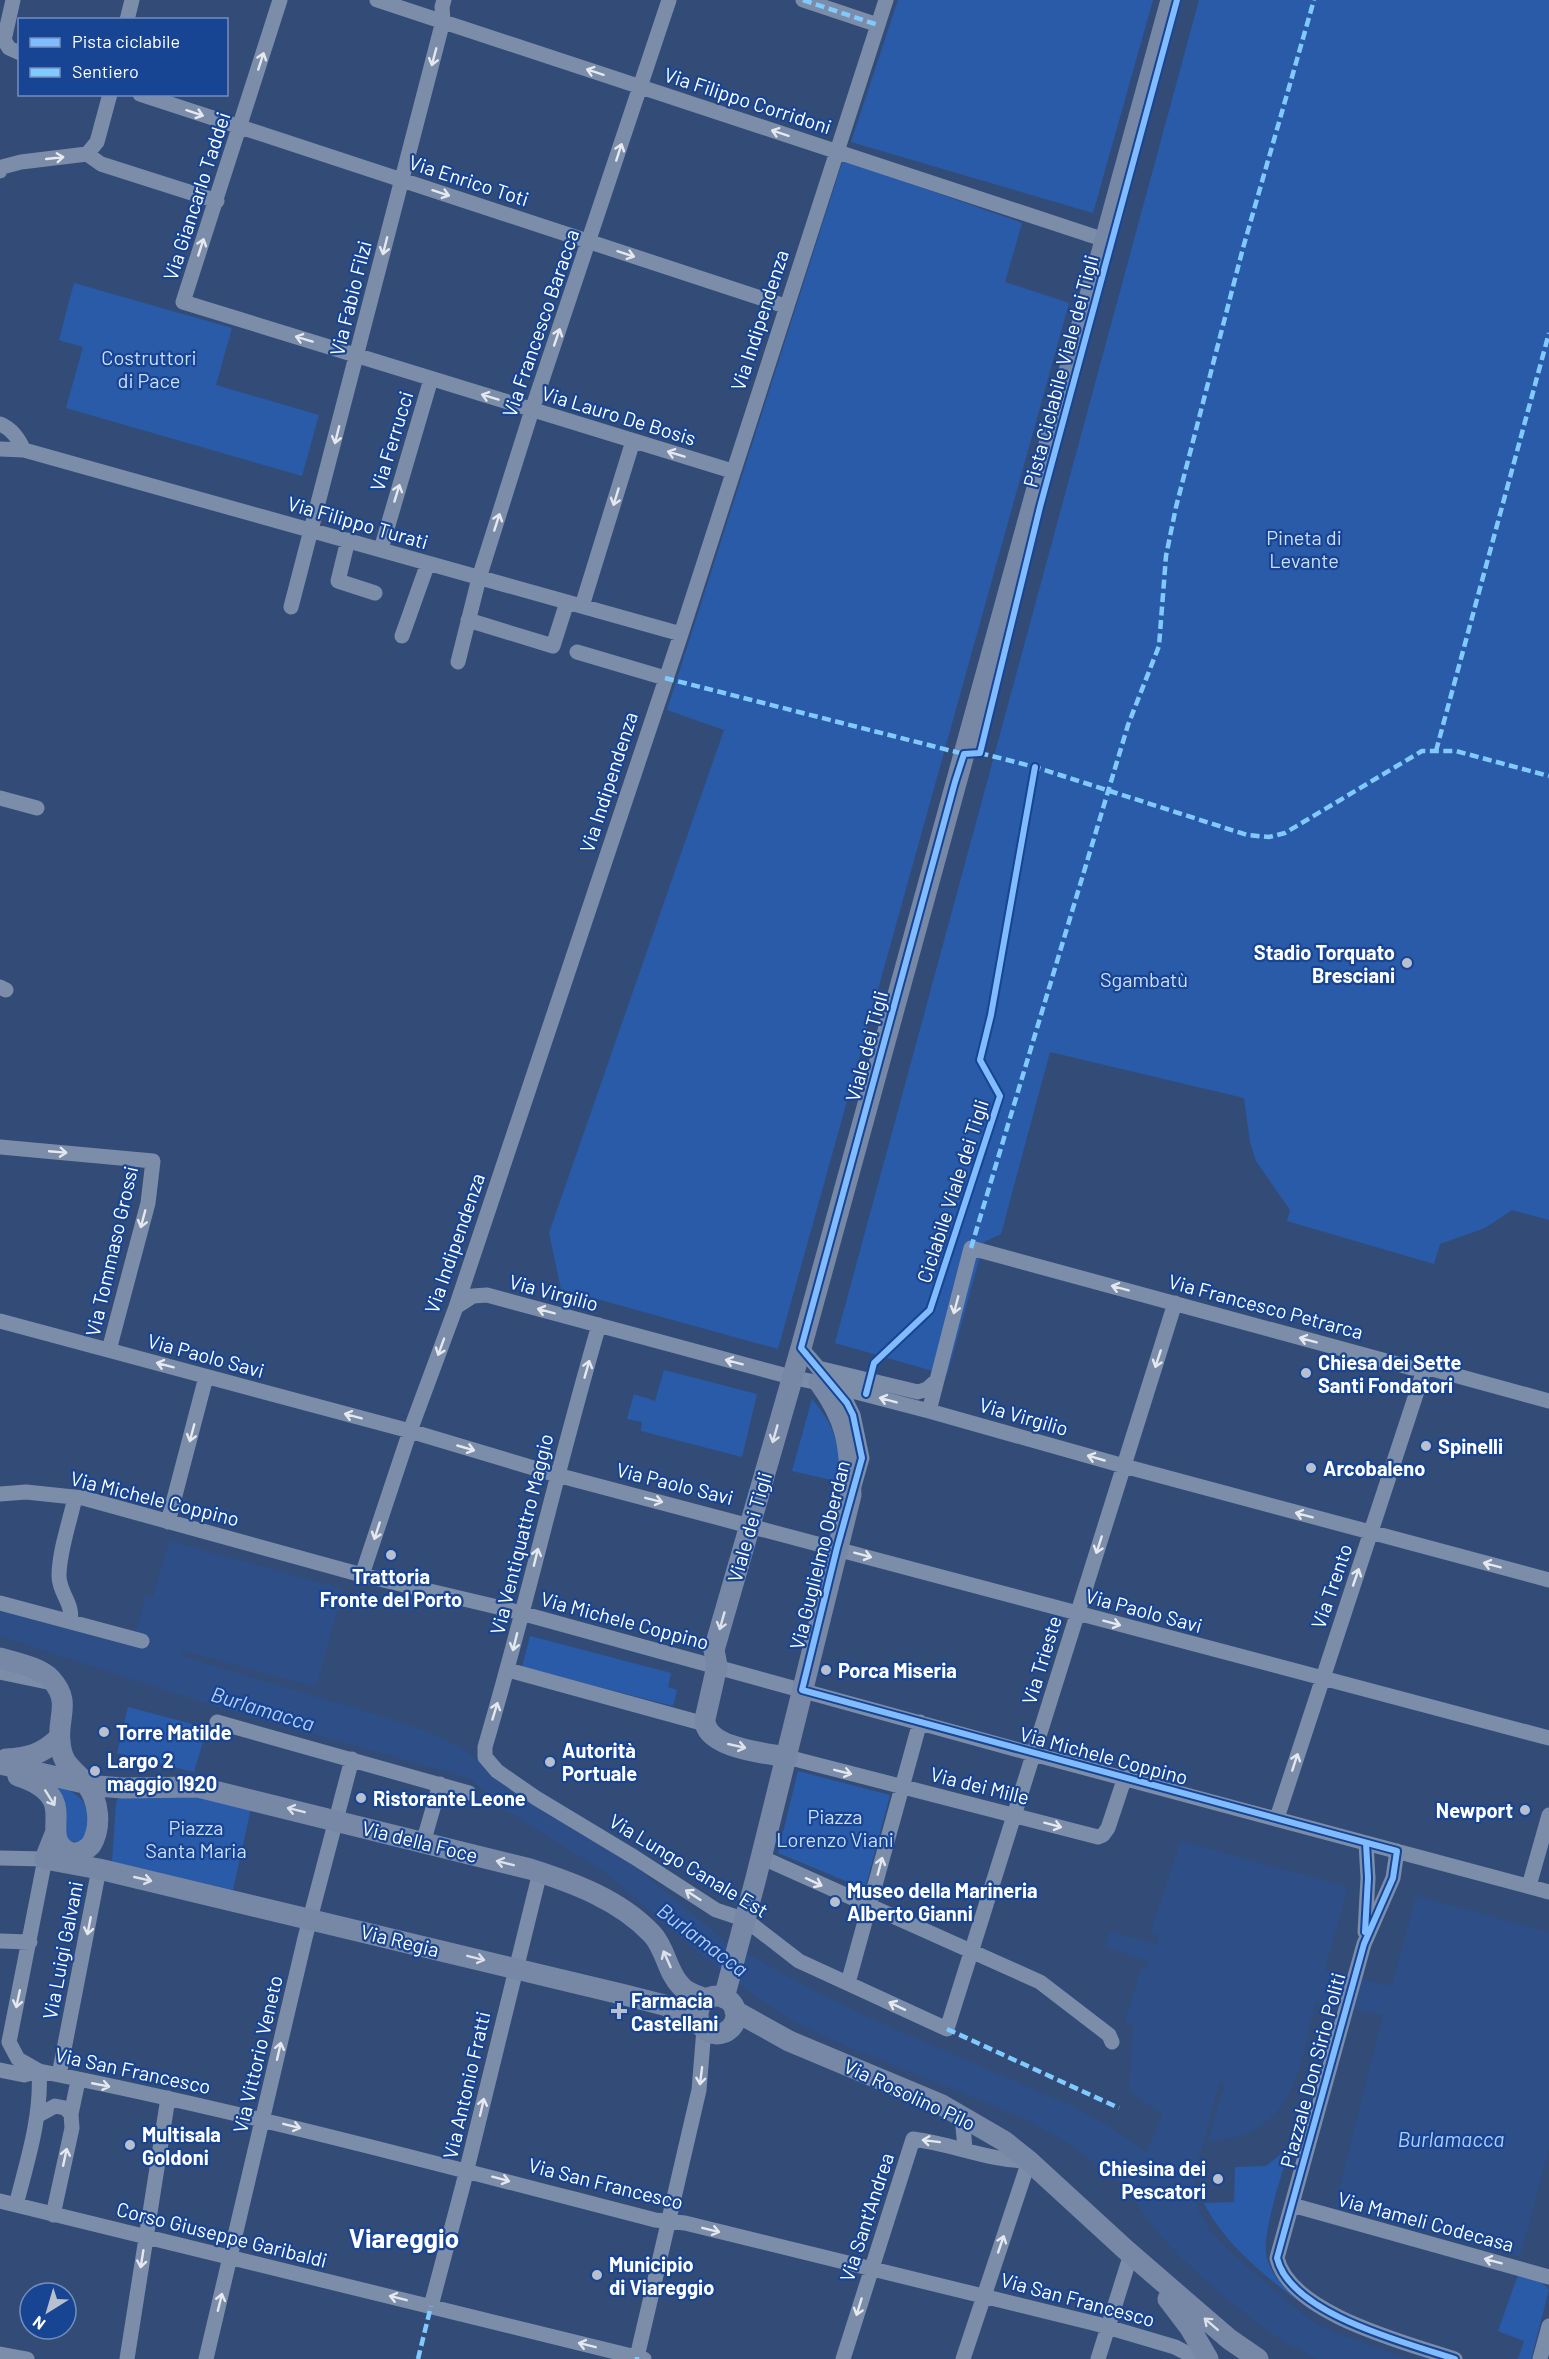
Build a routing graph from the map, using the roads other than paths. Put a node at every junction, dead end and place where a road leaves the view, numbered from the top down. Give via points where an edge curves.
1 (13, 0) edge
2 (132, 0) edge
3 (280, 0) edge
4 (378, 0) edge
5 (444, 0) edge
6 (669, 0) edge
7 (803, 0) edge
8 (886, 0) edge
9 (1171, 0) edge
10 (128, 18) edge
11 (443, 21) junction
12 (878, 25) junction
13 (18, 52) edge
14 (640, 87) junction
15 (109, 96) edge
16 (146, 96) edge
17 (240, 128) junction
18 (836, 151) junction
19 (87, 154) junction
20 (0, 171) edge
21 (401, 180) junction
22 (217, 201) junction
23 (1105, 240) junction
24 (589, 242) junction
25 (183, 302) joint
26 (785, 306) junction
27 (357, 356) junction
28 (431, 379) junction
29 (532, 410) junction
30 (0, 424) edge
31 (633, 441) junction
32 (0, 448) edge
33 (24, 450) junction
34 (732, 471) junction
35 (312, 530) junction
36 (348, 540) junction
37 (381, 549) junction
38 (428, 563) junction
39 (479, 578) junction
40 (375, 593) dead end
41 (574, 604) junction
42 (291, 607) dead end
43 (468, 620) junction
44 (681, 634) junction
45 (402, 636) dead end
46 (578, 652) dead end
47 (458, 662) dead end
48 (665, 678) junction
49 (0, 798) edge
50 (37, 807) dead end
51 (0, 1147) edge
52 (466, 1271) junction
53 (487, 1295) junction
54 (1175, 1303) junction
55 (456, 1307) junction
56 (0, 1321) edge
57 (599, 1325) junction
58 (801, 1348) junction
59 (109, 1350) junction
60 (1425, 1367) junction
61 (206, 1377) junction
62 (791, 1377) junction
63 (823, 1379) junction
64 (936, 1381) junction
65 (1549, 1401) edge
66 (928, 1411) junction
67 (410, 1431) junction
68 (1124, 1466) junction
69 (557, 1474) junction
70 (0, 1494) edge
71 (75, 1497) junction
72 (168, 1522) junction
73 (750, 1524) junction
74 (1371, 1533) junction
75 (837, 1548) junction
76 (362, 1575) junction
77 (1549, 1580) edge
78 (0, 1602) edge
79 (522, 1614) junction
80 (1077, 1614) junction
81 (70, 1622) junction
82 (142, 1641) dead end
83 (0, 1658) edge
84 (717, 1666) junction
85 (508, 1670) junction
86 (0, 1672) edge
87 (1322, 1678) junction
88 (55, 1684) junction
89 (802, 1690) junction
90 (217, 1722) dead end
91 (920, 1722) junction
92 (705, 1724) junction
93 (59, 1738) junction
94 (1549, 1738) edge
95 (0, 1751) edge
96 (483, 1753) joint
97 (1034, 1754) junction
98 (787, 1757) junction
99 (27, 1758) junction
100 (0, 1759) edge
101 (352, 1759) junction
102 (0, 1764) edge
103 (0, 1771) edge
104 (60, 1776) junction
105 (1125, 1777) junction
106 (86, 1783) junction
107 (440, 1784) junction
108 (902, 1787) junction
109 (469, 1793) dead end
110 (1014, 1815) junction
111 (1549, 1815) edge
112 (1277, 1818) junction
113 (335, 1819) junction
114 (55, 1834) junction
115 (423, 1843) junction
116 (1366, 1843) junction
117 (1397, 1851) junction
118 (72, 1853) junction
119 (761, 1857) junction
120 (0, 1858) edge
121 (45, 1859) junction
122 (99, 1869) junction
123 (540, 1872) junction
124 (1529, 1886) junction
125 (1549, 1892) edge
126 (869, 1907) junction
127 (310, 1918) junction
128 (745, 1922) junction
129 (0, 1941) edge
130 (30, 1942) junction
131 (1364, 1944) junction
132 (972, 1953) junction
133 (515, 1968) junction
134 (848, 1983) junction
135 (717, 2010) junction
136 (947, 2030) joint
137 (4, 2041) edge
138 (1112, 2042) dead end
139 (0, 2070) edge
140 (39, 2071) junction
141 (59, 2075) junction
142 (78, 2081) junction
143 (168, 2098) junction
144 (71, 2114) junction
145 (962, 2115) junction
146 (37, 2116) junction
147 (263, 2119) junction
148 (965, 2149) junction
149 (1029, 2161) junction
150 (467, 2169) junction
151 (0, 2201) edge
152 (16, 2205) junction
153 (1292, 2205) junction
154 (53, 2215) junction
155 (670, 2221) junction
156 (146, 2237) junction
157 (1131, 2254) junction
158 (230, 2258) junction
159 (871, 2268) junction
160 (1549, 2277) edge
161 (984, 2295) junction
162 (431, 2306) junction
163 (1549, 2326) edge
164 (1108, 2327) junction
165 (0, 2354) edge
166 (641, 2358) edge
167 (27, 2359) edge
168 (127, 2359) edge
169 (206, 2359) edge
170 (843, 2359) edge
171 (963, 2359) edge
172 (1098, 2359) edge
173 (1198, 2359) edge
174 (1208, 2359) edge
175 (1258, 2359) edge
176 (1455, 2359) edge
177 (1540, 2359) edge

1 - 13 street via 4,40
2 - 10 street
17 -> 3 street, Via Giancarlo Taddei
4 - 11 street, Via Filippo Corridoni
5 - 11 street, Via Fabio Filzi
6 - 14 street, Via Francesco Baracca
7 - 12 street
8 - 12 street, Via Indipendenza
9 - 23 street, Viale dei Tigli
14 -> 11 street, Via Filippo Corridoni
11 -> 21 street, Via Fabio Filzi
12 - 18 street, Via Indipendenza
18 -> 14 street, Via Filippo Corridoni
24 -> 14 street, Via Francesco Baracca
15 - 19 street via 97,142
16 -> 17 street, Via Enrico Toti
17 - 21 street, Via Enrico Toti
17 - 22 street, Via Giancarlo Taddei
18 - 23 street, Via Filippo Corridoni
18 - 26 street, Via Indipendenza
20 -> 19 street via 21,162
19 - 22 street via 101,164
21 -> 24 street, Via Enrico Toti
21 -> 27 street, Via Fabio Filzi
25 -> 22 street, Via Giancarlo Taddei
23 - 58 street, Viale dei Tigli
24 -> 26 street, Via Enrico Toti
29 -> 24 street, Via Francesco Baracca
27 -> 25 street, Via Lauro De Bosis
26 - 34 street, Via Indipendenza
27 - 28 street, Via Lauro De Bosis
27 -> 35 street, Via Fabio Filzi
29 -> 28 street, Via Lauro De Bosis
37 -> 28 street, Via Ferrucci
29 - 31 street, Via Lauro De Bosis
39 -> 29 street, Via Francesco Baracca
30 - 33 street via 18,438
34 -> 31 street, Via Lauro De Bosis
31 -> 41 street
32 - 33 street, Via Filippo Turati
33 - 35 street, Via Filippo Turati
34 - 44 street, Via Indipendenza
35 - 36 street, Via Filippo Turati
35 - 42 street, Via Fabio Filzi
36 - 37 street, Via Filippo Turati
36 - 40 street via 338,581
37 - 38 street, Via Filippo Turati
38 - 39 street, Via Filippo Turati
38 - 45 street
39 - 41 street, Via Filippo Turati
39 - 43 street, Via Francesco Baracca
41 - 43 street via 553,646
41 - 44 street, Via Filippo Turati
43 - 47 street, Via Francesco Baracca
44 - 48 street, Via Indipendenza
46 - 48 street
48 - 52 street, Via Indipendenza
49 - 50 street
51 -> 59 street, Via Tommaso Grossi via 153,1161 147,1203
52 - 53 street, Via Virgilio via 473,1284
52 - 55 street, Via Indipendenza
53 - 55 street, Via Virgilio via 473,1296
57 -> 53 street, Via Virgilio
60 -> 54 street, Via Francesco Petrarca via 1412,1368
54 -> 64 street, Via Francesco Petrarca via 971,1248
54 -> 68 street, Via Trieste
55 -> 67 street, Via Indipendenza
56 - 59 street, Via Paolo Savi
62 -> 57 street, Via Virgilio
69 -> 57 street, Via Ventiquattro Maggio
58 - 62 street, Viale dei Tigli
58 - 63 street
61 -> 59 street, Via Paolo Savi
60 - 65 street, Via Francesco Petrarca
60 - 74 street, Via Trento
67 -> 61 street, Via Paolo Savi
61 -> 72 street
62 - 63 street, Via Virgilio
62 -> 73 street, Viale dei Tigli
63 - 64 street via 918,1392
66 -> 63 street, Via Virgilio
63 - 75 street, Via Guglielmo Oberdan via 844,1426 850,1461 851,1495
64 - 66 street
68 -> 66 street, Via Virgilio
67 -> 69 street, Via Paolo Savi
67 -> 76 street, Via Indipendenza
74 -> 68 street, Via Virgilio
68 -> 80 street, Via Trieste
69 -> 73 street, Via Paolo Savi
79 -> 69 street, Via Ventiquattro Maggio
70 - 71 street, Via Michele Coppino via 26,1492
71 - 72 street, Via Michele Coppino
71 - 81 street via 59,1568
72 - 76 street, Via Michele Coppino
73 - 75 street, Via Paolo Savi
73 -> 84 street, Viale dei Tigli via 714,1650
77 -> 74 street, Via Virgilio
87 -> 74 street, Via Trento
75 -> 80 street, Via Paolo Savi
75 - 89 street, Via Guglielmo Oberdan
76 - 79 street, Via Michele Coppino
78 - 81 street
79 - 84 street, Via Michele Coppino
79 -> 85 street, Via Ventiquattro Maggio
80 -> 87 street, Via Paolo Savi
80 - 97 street, Via Trieste
81 - 82 street
83 - 88 street via 42,1672
84 - 89 street, Via Michele Coppino
84 - 92 street, Viale dei Tigli
85 - 92 street
96 -> 85 street, Via Ventiquattro Maggio
86 - 88 street
87 - 94 street, Via Paolo Savi
112 -> 87 street, Via Trento
88 - 93 street via 63,1704
89 - 91 street, Via Michele Coppino
89 - 98 street, Via Guglielmo Oberdan
90 - 101 street
91 - 97 street, Via Michele Coppino
91 - 108 street
92 -> 98 street via 724,1743
93 - 99 street
93 - 106 street via 67,1765
95 - 99 street
128 -> 96 street, Via Lungo Canale Est via 716,1910 536,1798 492,1766
97 - 105 street, Via Michele Coppino
97 - 110 street, Via Trieste
98 -> 108 street, Via dei Mille
98 - 119 street, Via Guglielmo Oberdan
99 - 100 street
99 - 104 street
101 - 107 street
101 - 113 street, Via Vittorio Veneto
102 - 104 street, Via della Foce
103 -> 114 street via 31,1781 50,1794 56,1810
104 - 106 street, Via della Foce
110 -> 105 street, Via dei Mille via 1101,1836 1108,1828
105 - 112 street, Via Michele Coppino
113 -> 106 street, Via della Foce via 198,1787 123,1788
106 - 118 street via 96,1808 97,1830 89,1847
107 - 109 street
107 - 115 street
108 - 110 street, Via dei Mille
126 -> 108 street
110 - 132 street, Via Trieste
111 - 124 street
112 - 116 street, Via Michele Coppino
113 - 115 street, Via della Foce
113 - 127 street, Via Vittorio Veneto
114 - 118 street via 59,1844
114 - 121 street
123 -> 115 street, Via della Foce
116 - 117 street, Via Michele Coppino
116 - 131 street, Piazzale Don Sirio Politi
117 - 124 street, Via Michele Coppino
117 - 131 street, Piazzale Don Sirio Politi via 1393,1878
118 - 122 street, Via Regia
119 -> 126 street
119 - 128 street, Via Guglielmo Oberdan
120 - 121 street, Via Regia
121 - 122 street, Via Regia
121 - 130 street
122 -> 127 street, Via Regia
122 -> 141 street, Via Luigi Galvani
123 - 133 street, Via Antonio Fratti
135 -> 123 street, Via della Foce via 681,1986 659,1943 642,1924 592,1892
124 - 125 street, Via Michele Coppino
126 - 132 street
126 - 134 street
127 -> 133 street, Via Regia
147 -> 127 street, Via Vittorio Veneto
128 - 134 street, Via Lungo Canale Est via 799,1961
128 - 135 street, Via Guglielmo Oberdan
129 - 130 street
130 -> 137 street
131 - 153 street, Piazzale Don Sirio Politi
132 - 136 street, Via Trieste
132 - 138 street via 1040,1982 1109,2035
133 - 135 street, Via Regia via 648,2001
150 -> 133 street, Via Antonio Fratti
136 -> 134 street, Via Lungo Canale Est
135 - 145 street, Via Rosolino Pilo
135 -> 155 street
137 - 140 street via 18,2059
139 - 140 street, Via San Francesco via 24,2076
140 - 141 street, Via San Francesco
140 - 146 street
141 - 142 street, Via San Francesco
142 -> 143 street, Via San Francesco
142 - 144 street
143 - 147 street, Via San Francesco
143 - 156 street
144 - 146 street via 54,2106
154 -> 144 street via 72,2128
145 - 148 street
145 - 149 street, Via Rosolino Pilo
146 - 152 street
147 -> 150 street, Via San Francesco
147 - 158 street, Via Vittorio Veneto
148 - 149 street, Via Sant'Andrea via 1003,2160
148 -> 159 street, Via Sant'Andrea via 913,2139
149 - 157 street, Via Rosolino Pilo
161 -> 149 street
150 -> 155 street, Via San Francesco
150 - 162 street, Via Antonio Fratti
151 - 152 street, Corso Giuseppe Garibaldi
152 - 154 street, Corso Giuseppe Garibaldi
160 -> 153 street, Via Mameli Codecasa
153 - 176 street, Piazzale Don Sirio Politi via 1277,2258 1280,2270 1299,2292 1344,2319
154 - 156 street, Corso Giuseppe Garibaldi
155 -> 159 street, Via San Francesco
155 - 166 street
156 - 158 street, Corso Giuseppe Garibaldi
156 -> 168 street
157 - 164 street
157 - 174 street, Via Rosolino Pilo via 1184,2319
175 -> 157 street, Via Rosolino Pilo via 1229,2339
162 -> 158 street, Corso Giuseppe Garibaldi
169 -> 158 street, Via Vittorio Veneto
159 - 161 street, Via San Francesco
159 -> 170 street, Via Sant'Andrea
161 - 164 street, Via San Francesco
161 - 171 street
166 -> 162 street, Corso Giuseppe Garibaldi
163 - 177 street
164 - 172 street
164 - 173 street, Via San Francesco via 1175,2347
165 - 167 street

